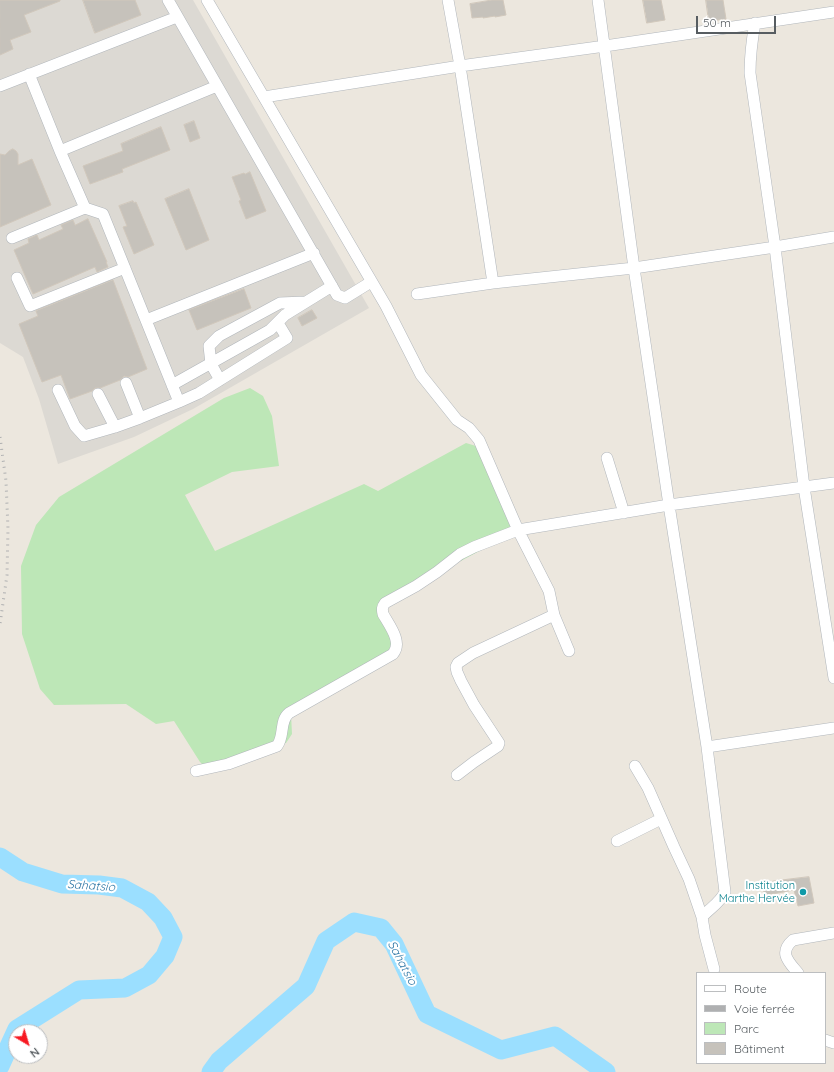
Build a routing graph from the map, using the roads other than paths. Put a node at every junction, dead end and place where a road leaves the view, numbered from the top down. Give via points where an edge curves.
1 (168, 0) edge
2 (207, 0) edge
3 (448, 0) edge
4 (598, 0) edge
5 (834, 12) edge
6 (178, 17) junction
7 (755, 23) junction
8 (605, 46) junction
9 (460, 66) junction
10 (29, 74) junction
11 (0, 86) edge
12 (217, 86) junction
13 (264, 98) junction
14 (60, 151) junction
15 (85, 208) junction
16 (834, 237) edge
17 (12, 238) dead end
18 (775, 247) junction
19 (314, 253) junction
20 (125, 268) junction
21 (634, 268) junction
22 (18, 278) dead end
23 (371, 282) junction
24 (493, 283) junction
25 (332, 286) junction
26 (417, 294) dead end
27 (306, 302) junction
28 (146, 320) junction
29 (278, 323) junction
30 (211, 364) junction
31 (220, 380) junction
32 (126, 383) dead end
33 (172, 385) junction
34 (58, 390) dead end
35 (98, 394) dead end
36 (179, 402) junction
37 (140, 418) junction
38 (114, 427) junction
39 (607, 458) dead end
40 (834, 483) edge
41 (804, 487) junction
42 (669, 505) junction
43 (624, 513) junction
44 (518, 530) junction
45 (554, 615) junction
46 (568, 651) dead end
47 (834, 678) edge
48 (834, 728) edge
49 (707, 747) junction
50 (635, 766) dead end
51 (196, 771) dead end
52 (457, 775) dead end
53 (661, 818) junction
54 (617, 841) dead end
55 (702, 917) junction
56 (834, 933) edge
57 (714, 969) dead end
58 (797, 972) edge

1 - 6 street
2 - 13 street
3 - 9 street
4 - 8 street
5 - 7 street
6 - 10 street
6 - 12 street
7 - 8 street
7 - 18 street via 750,73
8 - 9 street
8 - 21 street
9 - 13 street
9 - 24 street
10 - 11 street
10 - 14 street
12 - 14 street
12 - 19 street
13 - 23 street
14 - 15 street
15 - 17 street
15 - 20 street via 104,214
16 - 18 street
18 - 21 street
18 - 41 street
19 - 25 street
19 - 28 street
20 - 22 street via 30,306
20 - 28 street
21 - 24 street
21 - 42 street
23 - 25 street via 345,298 337,295
23 - 44 street via 421,375 457,420 469,428 479,440
24 - 26 street
25 - 27 street
27 - 29 street via 285,315
27 - 30 street via 280,303 219,336 209,346
28 - 33 street
29 - 30 street
29 - 31 street via 287,338
30 - 31 street
30 - 33 street
31 - 36 street
32 - 37 street
33 - 36 street
34 - 38 street via 75,426 84,436
35 - 38 street
36 - 37 street
37 - 38 street
39 - 43 street
40 - 41 street
41 - 42 street
41 - 47 street
42 - 43 street
42 - 49 street
43 - 44 street
44 - 45 street via 549,591
44 - 51 street via 460,554 416,586 385,602 383,614 397,642 396,651 289,713 284,721 281,742 277,746 228,764
45 - 46 street
45 - 52 street via 473,653 458,663 456,667 461,681 499,743
48 - 49 street
49 - 55 street via 725,892 721,900
50 - 53 street
53 - 54 street
53 - 55 street via 689,879
55 - 57 street
56 - 58 street via 793,940 787,944 785,954

